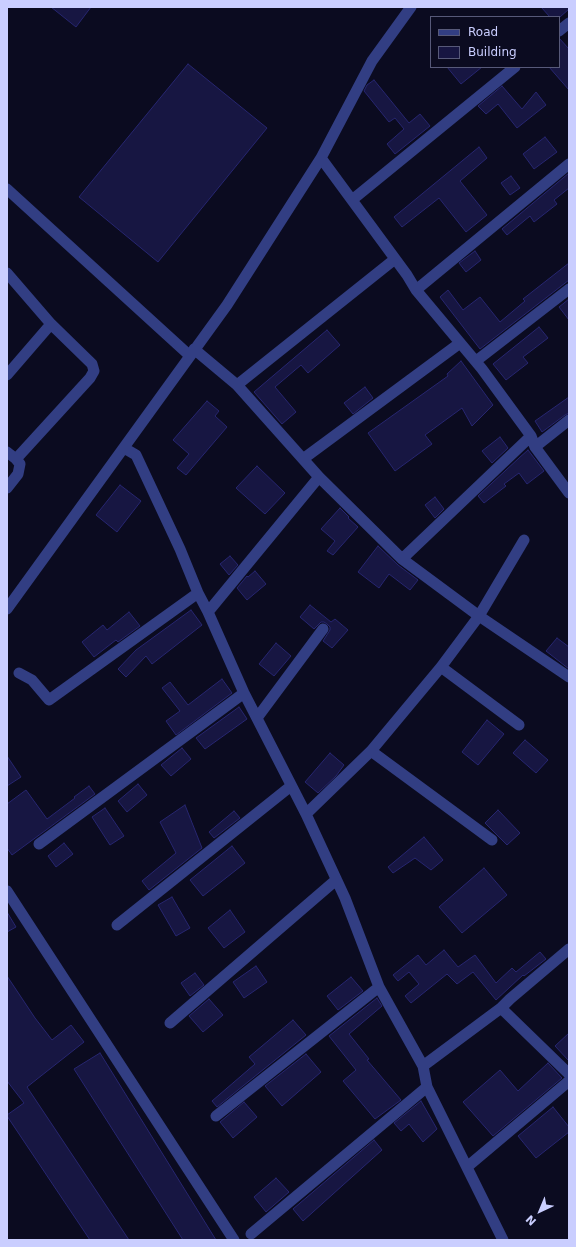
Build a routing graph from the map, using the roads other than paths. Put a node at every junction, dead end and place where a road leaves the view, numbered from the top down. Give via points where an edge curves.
1 (411, 7) edge
2 (569, 23) edge
3 (560, 30) edge
4 (514, 68) edge
5 (321, 158) junction
6 (569, 164) edge
7 (7, 189) edge
8 (352, 200) junction
9 (395, 259) junction
10 (7, 273) edge
11 (569, 289) edge
12 (416, 290) junction
13 (51, 324) junction
14 (460, 343) junction
15 (192, 352) junction
16 (476, 361) junction
17 (7, 375) edge
18 (237, 385) junction
19 (569, 420) edge
20 (531, 436) junction
21 (535, 446) junction
22 (124, 448) junction
23 (7, 452) edge
24 (16, 459) junction
25 (303, 459) junction
26 (319, 477) junction
27 (7, 488) edge
28 (569, 493) edge
29 (524, 540) dead end
30 (402, 560) junction
31 (198, 593) junction
32 (7, 609) edge
33 (208, 612) junction
34 (479, 616) junction
35 (323, 629) dead end
36 (441, 667) junction
37 (19, 673) dead end
38 (569, 677) edge
39 (244, 692) junction
40 (257, 718) junction
41 (519, 725) dead end
42 (371, 751) junction
43 (291, 786) junction
44 (306, 814) junction
45 (492, 840) dead end
46 (39, 844) dead end
47 (336, 880) junction
48 (7, 892) edge
49 (117, 925) dead end
50 (569, 949) edge
51 (379, 987) junction
52 (501, 1008) junction
53 (170, 1023) dead end
54 (423, 1066) junction
55 (569, 1074) edge
56 (569, 1081) edge
57 (427, 1087) junction
58 (216, 1116) dead end
59 (467, 1167) junction
60 (251, 1234) dead end
61 (234, 1240) edge
62 (503, 1240) edge

1 - 5 street via 372,61
2 - 3 street
4 - 8 street
5 - 8 street
5 - 15 street via 227,305
6 - 12 street
7 - 15 street
8 - 9 street
9 - 12 street
9 - 18 street
10 - 13 street
11 - 16 street
12 - 14 street
13 - 17 street
13 - 24 street via 92,364 94,371
14 - 16 street
14 - 25 street
15 - 18 street
15 - 22 street
16 - 20 street
18 - 25 street
19 - 21 street
20 - 21 street
20 - 30 street
21 - 28 street
22 - 31 street via 136,455
22 - 32 street
23 - 24 street
24 - 27 street via 20,464 18,474
25 - 26 street
26 - 30 street
26 - 33 street
29 - 34 street
30 - 34 street
31 - 33 street
31 - 37 street via 50,700 32,680
33 - 39 street
34 - 36 street
34 - 38 street
35 - 40 street
36 - 41 street
36 - 42 street
39 - 40 street
39 - 46 street
40 - 43 street
42 - 44 street
42 - 45 street
43 - 44 street
43 - 49 street
44 - 47 street
47 - 51 street
47 - 53 street
48 - 61 street
50 - 52 street
51 - 54 street
51 - 58 street
52 - 54 street
52 - 55 street
54 - 57 street
56 - 59 street
57 - 59 street
57 - 60 street
59 - 62 street

